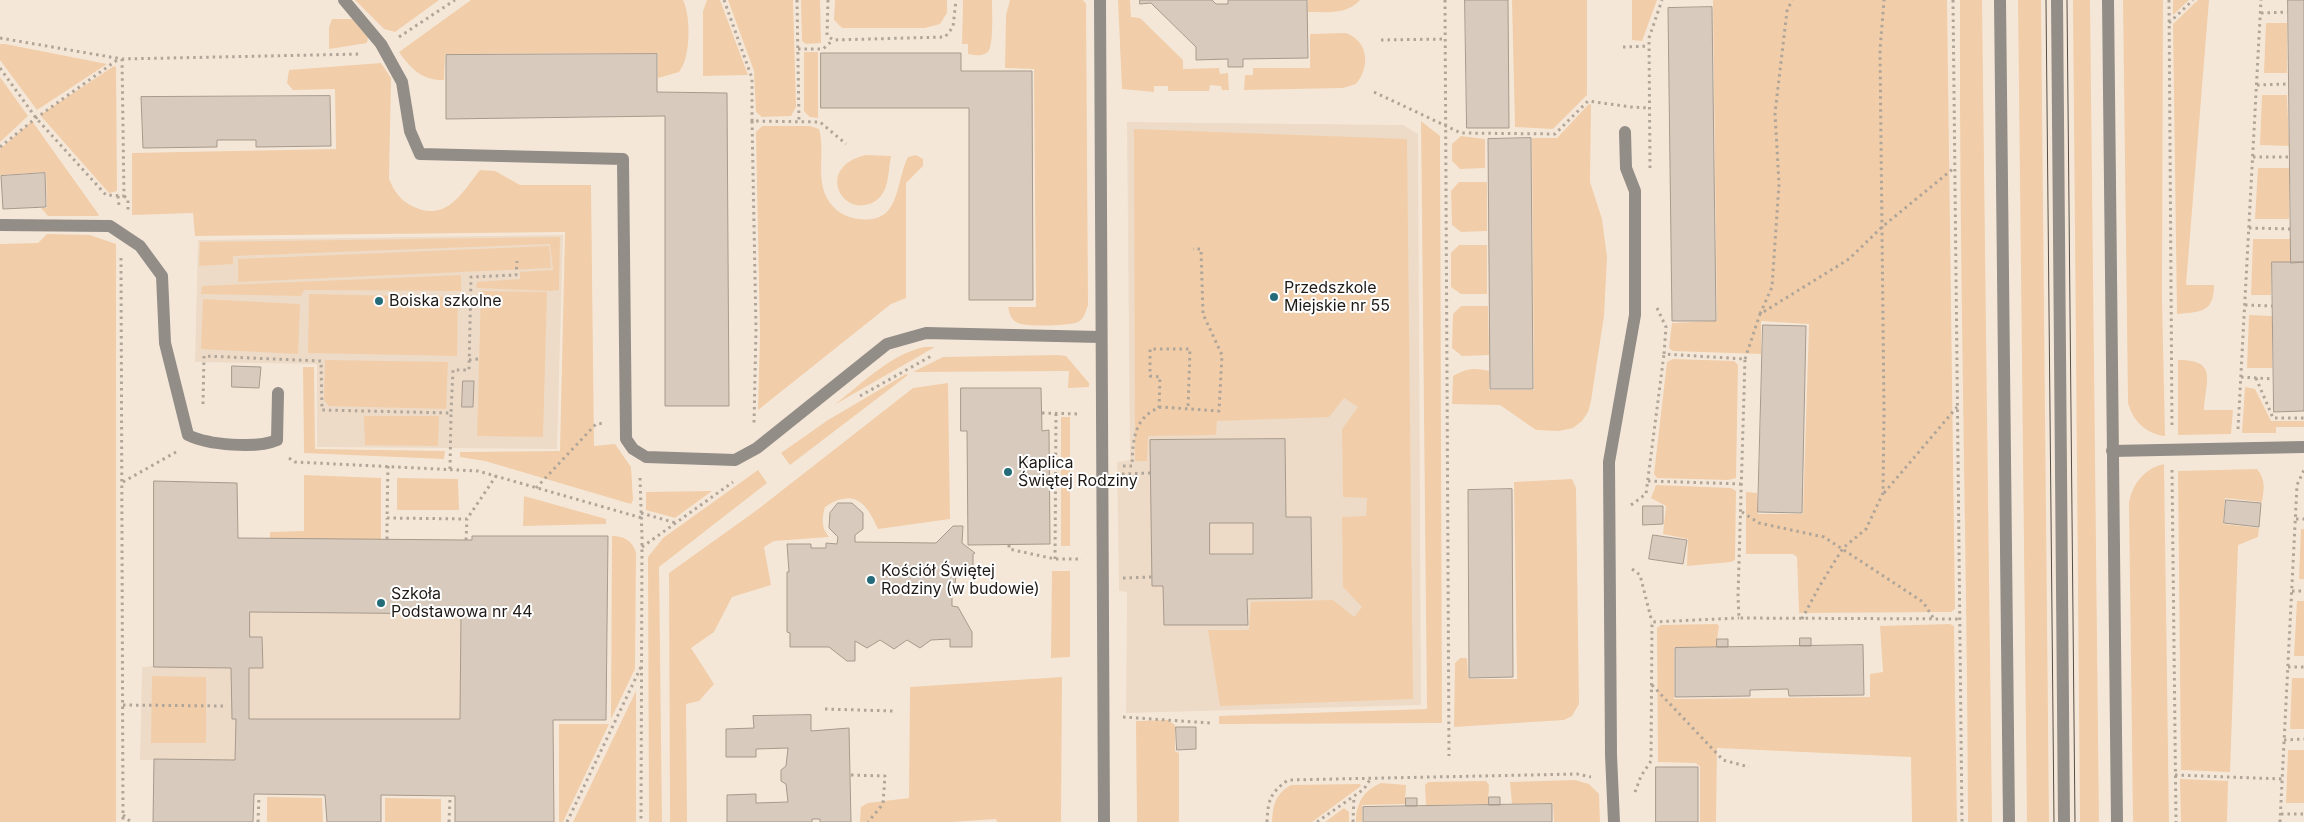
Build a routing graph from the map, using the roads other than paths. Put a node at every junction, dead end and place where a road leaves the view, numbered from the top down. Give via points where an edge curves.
1 (344, 0) edge
2 (1100, 0) edge
3 (2000, 0) edge
4 (2057, 0) edge
5 (2108, 0) edge
6 (1625, 132) dead end
7 (0, 225) edge
8 (1100, 337) junction
9 (278, 393) dead end
10 (2304, 447) edge
11 (2112, 450) junction
12 (1104, 822) edge
13 (1614, 822) edge
14 (2009, 822) edge
15 (2064, 822) edge
16 (2117, 822) edge

1 - 8 street via 383,48 402,82 410,131 420,154 623,159 626,438 639,454 651,458 735,460 758,448 887,344 926,333
2 - 8 street
3 - 14 street
4 - 15 street
5 - 11 street
6 - 13 street via 1626,168 1634,192 1635,315 1609,462
7 - 9 street via 110,226 140,246 162,276 164,343 188,435 202,442 267,445 277,440
8 - 12 street
10 - 11 street
11 - 16 street

